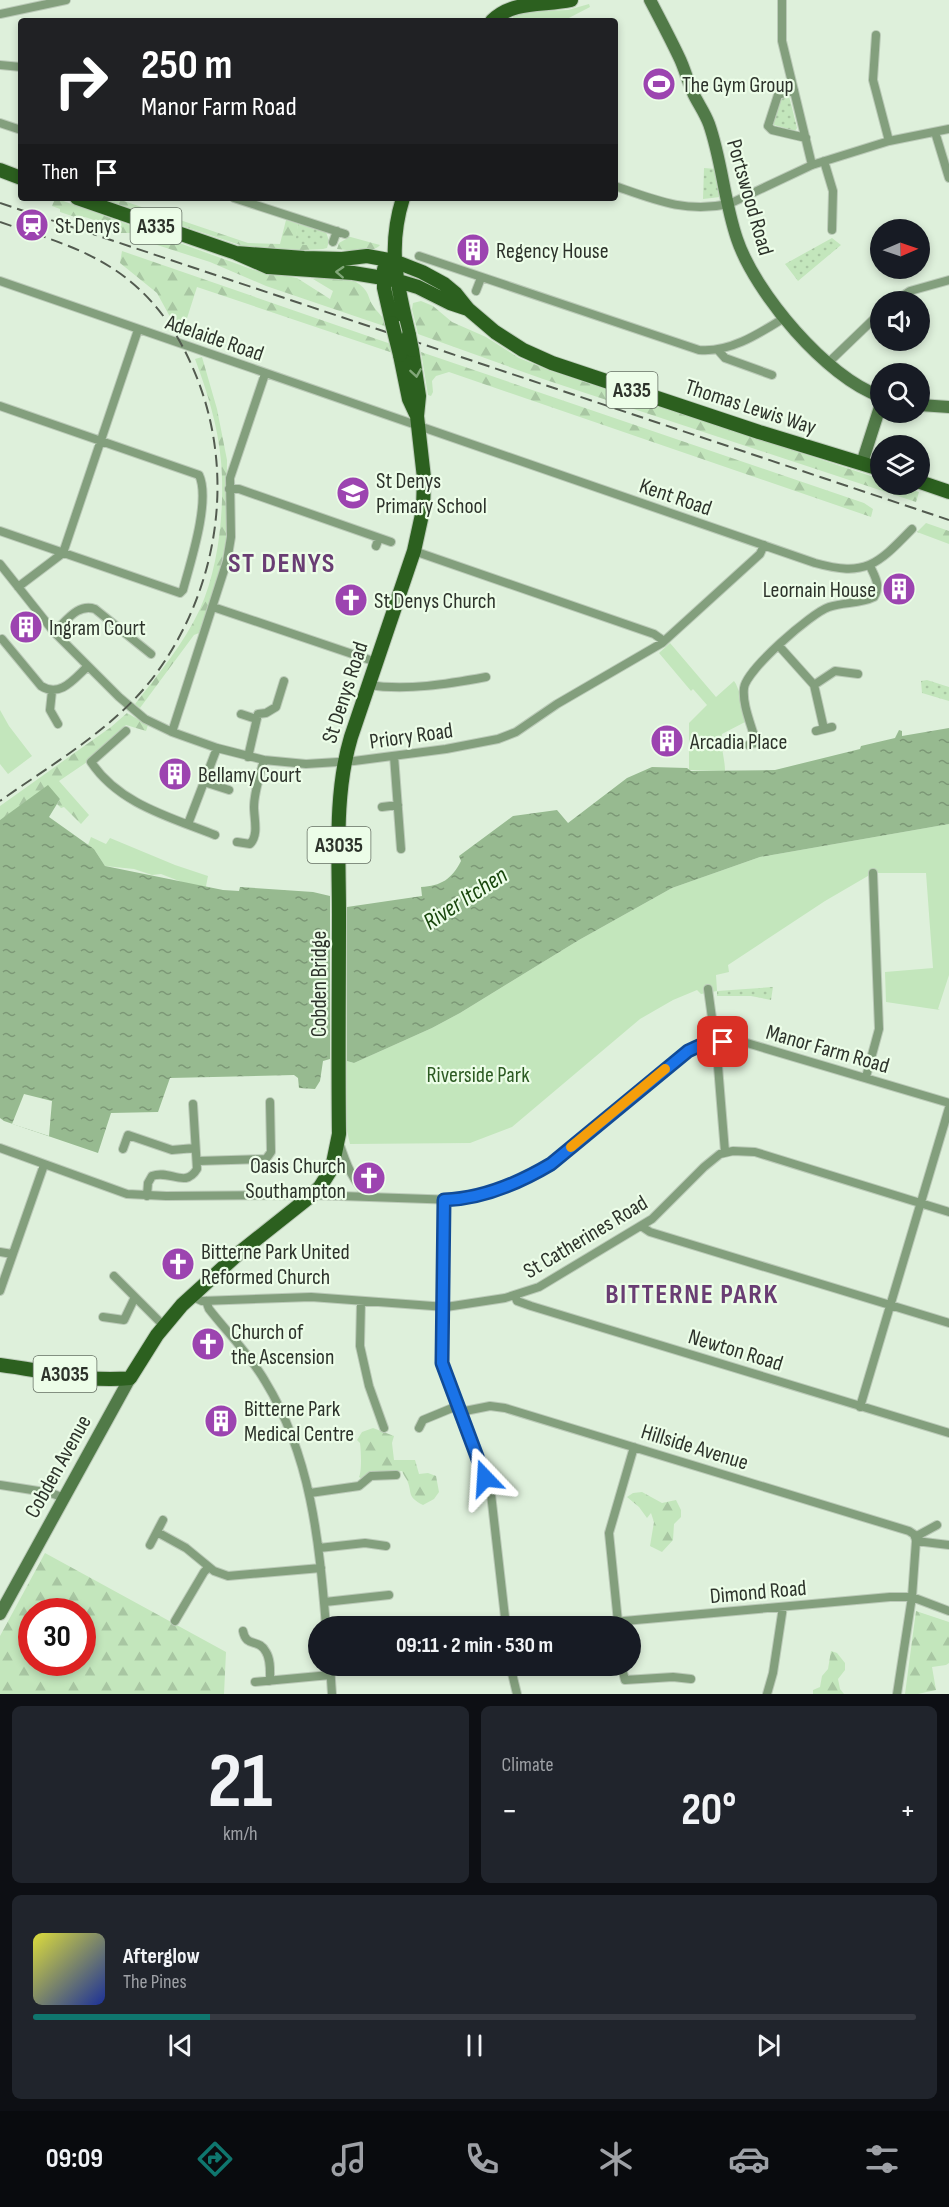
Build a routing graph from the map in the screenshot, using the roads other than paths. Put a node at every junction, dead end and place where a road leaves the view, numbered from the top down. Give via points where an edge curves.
1 (66, 0) edge
2 (571, 0) edge
3 (650, 0) edge
4 (783, 0) edge
5 (518, 3) edge
6 (0, 14) edge
7 (496, 18) edge
8 (876, 35) dead end
9 (0, 65) edge
10 (18, 67) edge
11 (794, 90) junction
12 (0, 123) edge
13 (18, 129) edge
14 (949, 129) edge
15 (935, 132) junction
16 (806, 138) junction
17 (889, 141) junction
18 (824, 162) junction
19 (813, 165) junction
20 (0, 170) edge
21 (18, 177) edge
22 (949, 178) edge
23 (618, 187) edge
24 (86, 201) edge
25 (243, 201) edge
26 (402, 201) edge
27 (729, 204) junction
28 (832, 230) dead end
29 (333, 242) dead end
30 (236, 254) junction
31 (419, 256) dead end
32 (389, 269) junction
33 (481, 278) junction
34 (949, 280) edge
35 (0, 281) edge
36 (477, 291) dead end
37 (910, 291) edge
38 (437, 296) junction
39 (402, 307) junction
40 (468, 309) junction
41 (784, 318) junction
42 (870, 323) edge
43 (138, 330) junction
44 (718, 350) junction
45 (406, 352) junction
46 (828, 363) junction
47 (768, 372) dead end
48 (266, 374) junction
49 (870, 392) edge
50 (0, 406) edge
51 (930, 406) edge
52 (949, 407) edge
53 (418, 421) junction
54 (875, 423) edge
55 (101, 441) junction
56 (862, 463) junction
57 (870, 466) edge
58 (930, 485) edge
59 (229, 489) junction
60 (949, 492) edge
61 (912, 529) dead end
62 (0, 531) edge
63 (391, 542) dead end
64 (764, 545) junction
65 (414, 551) junction
66 (63, 553) junction
67 (0, 565) edge
68 (870, 566) junction
69 (18, 587) junction
70 (213, 607) junction
71 (112, 623) junction
72 (105, 631) dead end
73 (54, 632) junction
74 (2, 639) dead end
75 (664, 641) junction
76 (779, 646) junction
77 (12, 652) junction
78 (151, 654) dead end
79 (3, 659) dead end
80 (376, 662) junction
81 (87, 667) junction
82 (858, 674) dead end
83 (486, 677) dead end
84 (284, 681) dead end
85 (369, 685) junction
86 (814, 685) junction
87 (52, 691) junction
88 (241, 714) dead end
89 (256, 718) junction
90 (58, 724) dead end
91 (824, 729) dead end
92 (126, 731) dead end
93 (172, 732) junction
94 (756, 743) dead end
95 (217, 748) junction
96 (394, 756) junction
97 (248, 757) junction
98 (264, 760) junction
99 (344, 762) junction
100 (204, 782) junction
101 (229, 789) dead end
102 (398, 805) junction
103 (382, 807) dead end
104 (188, 824) junction
105 (215, 835) dead end
106 (237, 842) dead end
107 (400, 849) dead end
108 (873, 873) dead end
109 (339, 915) joint
110 (708, 989) dead end
111 (715, 1042) junction
112 (866, 1077) junction
113 (270, 1102) dead end
114 (949, 1103) edge
115 (193, 1104) dead end
116 (949, 1108) edge
117 (338, 1142) junction
118 (0, 1148) edge
119 (123, 1149) dead end
120 (195, 1149) junction
121 (725, 1152) junction
122 (198, 1161) junction
123 (44, 1165) junction
124 (147, 1196) junction
125 (370, 1196) junction
126 (309, 1198) junction
127 (444, 1200) junction
128 (921, 1203) junction
129 (949, 1212) edge
130 (641, 1226) junction
131 (0, 1252) edge
132 (12, 1254) junction
133 (114, 1276) dead end
134 (0, 1291) edge
135 (191, 1296) junction
136 (515, 1296) junction
137 (135, 1297) junction
138 (206, 1301) junction
139 (361, 1301) junction
140 (891, 1306) junction
141 (442, 1307) junction
142 (103, 1317) dead end
143 (949, 1323) edge
144 (164, 1326) junction
145 (0, 1365) edge
146 (130, 1378) junction
147 (860, 1407) junction
148 (459, 1409) junction
149 (384, 1428) dead end
150 (418, 1428) dead end
151 (949, 1433) edge
152 (634, 1447) junction
153 (396, 1475) dead end
154 (0, 1485) edge
155 (310, 1493) junction
156 (64, 1498) junction
157 (163, 1520) dead end
158 (937, 1525) dead end
159 (157, 1532) junction
160 (916, 1539) junction
161 (150, 1545) dead end
162 (386, 1545) dead end
163 (949, 1545) edge
164 (319, 1548) junction
165 (209, 1567) junction
166 (321, 1568) junction
167 (389, 1595) dead end
168 (912, 1597) junction
169 (325, 1602) junction
170 (783, 1606) junction
171 (181, 1611) junction
172 (949, 1611) edge
173 (0, 1614) edge
174 (191, 1616) dead end
175 (326, 1616) edge
176 (505, 1616) edge
177 (615, 1616) edge
178 (641, 1620) edge
179 (175, 1621) dead end
180 (243, 1631) dead end
181 (308, 1674) edge
182 (330, 1676) edge
183 (513, 1676) edge
184 (624, 1676) edge
185 (691, 1679) dead end
186 (270, 1680) junction
187 (255, 1682) dead end
188 (332, 1694) edge
189 (517, 1694) edge
190 (767, 1694) edge
191 (897, 1694) edge

1 - 6 street
2 - 5 main road
3 - 27 street, Portswood Road via 709,125
4 - 11 street via 782,41
5 - 7 main road
8 - 17 street via 873,80
9 - 10 street
11 - 16 street
11 - 16 street via 778,95 768,126
12 - 13 street
14 - 15 street
15 - 17 street
15 - 22 street
16 - 19 street
17 - 18 street
18 - 19 street
18 - 28 street via 833,191
19 - 27 street
20 - 21 main road
23 - 27 street via 683,207
24 - 30 main road, Thomas Lewis Way / A335
25 - 29 street via 341,232
26 - 32 main road, St Denys Road / A3035
27 - 41 street, Portswood Road via 744,258
30 - 32 main road, Thomas Lewis Way / A335 via 342,259
32 -> 30 main road, Thomas Lewis Way / A335 via 353,273 268,267
31 - 33 street
32 - 38 main road, Thomas Lewis Way / A335
32 - 39 main road, St Denys Road / A3035
32 - 40 main road, Thomas Lewis Way / A335 via 433,277
32 - 45 main road, St Denys Road / A3035, bridge via 392,323
33 - 36 street
33 - 44 street via 695,349
34 - 37 street
35 - 43 street, Adelaide Road
38 - 39 main road via 414,295
38 - 40 main road, Thomas Lewis Way / A335
39 - 45 main road, St Denys Road / A3035, bridge via 408,335
40 - 56 main road, Thomas Lewis Way / A335 via 509,342 552,363
41 - 44 street
41 - 46 street, Portswood Road
42 - 46 street
43 - 48 street, Adelaide Road
43 - 55 street
44 - 47 street via 725,358
45 - 53 main road, St Denys Road / A3035 via 409,399
46 - 49 street, Portswood Road via 857,387
48 - 53 street, Adelaide Road
48 - 59 street
50 - 55 street
51 - 52 street
53 - 64 street, Kent Road
53 - 65 main road, St Denys Road / A3035 via 424,493
54 - 56 street
55 - 66 street
55 - 66 street via 199,476 198,537 183,590 180,593
56 - 57 main road, Thomas Lewis Way / A335
58 - 60 main road
59 - 63 street via 239,489 377,542
59 - 70 street via 231,537
61 - 68 street
62 - 66 street
64 - 68 street, Kent Road via 839,569
64 - 75 street, Priory Road via 760,554
65 - 75 street via 654,634
65 - 80 main road, St Denys Road / A3035
66 - 69 street
67 - 69 street, Priory Road
68 - 76 street via 878,582 874,597 816,613
69 - 73 street, Priory Road
70 - 80 street
70 - 93 street
71 - 72 street
71 - 73 street via 95,609 85,607
71 - 78 street
73 - 81 street, Priory Road
74 - 77 street
75 - 96 street, Priory Road via 507,736
76 - 86 street
76 - 94 street via 745,684 744,698
77 - 79 street
77 - 87 street via 41,686
80 - 85 main road, St Denys Road / A3035
81 - 87 street via 62,689
81 - 93 street, Priory Road via 138,714
82 - 86 street via 832,672
83 - 85 street via 432,685
84 - 89 street via 276,707
85 - 99 main road, St Denys Road / A3035
86 - 91 street
87 - 90 street via 50,710
88 - 89 street
89 - 97 street
92 - 104 street via 91,762 125,796
93 - 95 street, Priory Road
95 - 97 street, Priory Road
95 - 100 street
96 - 99 street, Priory Road
96 - 102 street
97 - 98 street, Priory Road
98 - 99 street, Priory Road via 296,764
98 - 106 street via 254,805 253,841
99 - 109 main road, St Denys Road / A3035
100 - 101 street
100 - 104 street
102 - 103 street
102 - 107 street
104 - 105 street
108 - 112 street via 879,1029
109 - 117 main road, Cobden Bridge / A3035
110 - 111 street
111 - 112 street, Manor Farm Road via 747,1043
111 - 121 street
111 - 127 street, Manor Farm Road via 682,1055 532,1176 471,1198
112 - 114 street, Manor Farm Road
113 - 122 street via 271,1152 266,1160
115 - 120 street
116 - 128 street
117 - 125 street via 350,1171
117 - 126 main road, A3035 via 332,1168
118 - 123 street, Manor Farm Road
119 - 120 street via 128,1135 172,1150
120 - 122 street
121 - 128 street via 754,1152
121 - 130 street, St Catherines Road via 710,1161
122 - 124 street via 188,1179 159,1173 152,1176
123 - 124 street, Manor Farm Road via 107,1188
123 - 132 street
124 - 126 street, Manor Farm Road
125 - 126 street, Manor Farm Road
125 - 127 street, Manor Farm Road
126 - 135 main road, Cobden Avenue / A3035
127 - 141 street
128 - 129 street
128 - 140 street
130 - 136 street, St Catherines Road via 539,1287
130 - 140 street
131 - 132 street
132 - 134 street
133 - 137 street
135 - 138 street, St Catherines Road
135 - 144 main road, Cobden Avenue / A3035
136 - 141 street, St Catherines Road
136 - 147 street, Newton Road via 517,1301 531,1306
137 - 142 street via 124,1320
137 - 144 street
138 - 139 street, St Catherines Road via 288,1297
138 - 155 street via 263,1377 278,1404 300,1455
139 - 141 street, St Catherines Road
139 - 149 street via 361,1351
140 - 143 street
140 - 147 street
141 - 148 street via 442,1363
144 - 146 main road, Cobden Avenue / A3035
145 - 146 main road, A3035 via 98,1378
146 - 156 street, Cobden Avenue
147 - 151 street, Newton Road
148 - 150 street, Hillside Avenue via 423,1420
148 - 152 street, Hillside Avenue via 500,1407
148 - 176 street via 491,1494
152 - 160 street, Hillside Avenue via 909,1531
152 - 177 street via 609,1533
153 - 155 street via 371,1476 359,1486
154 - 156 street
155 - 164 street
156 - 173 street, Cobden Avenue
157 - 159 street
158 - 160 street
159 - 161 street
159 - 165 street
160 - 163 street, Hillside Avenue
160 - 168 street
162 - 164 street
164 - 166 street
165 - 166 street via 219,1574 233,1576
165 - 171 street
166 - 169 street
167 - 169 street
168 - 170 street, Dimond Road
168 - 172 street, Dimond Road
168 - 191 street
169 - 175 street
170 - 178 street, Dimond Road
170 - 190 street
171 - 174 street
171 - 179 street
180 - 186 street via 245,1644 261,1645 267,1652
181 - 186 street
182 - 188 street
183 - 189 street
184 - 185 street via 625,1680
186 - 187 street

